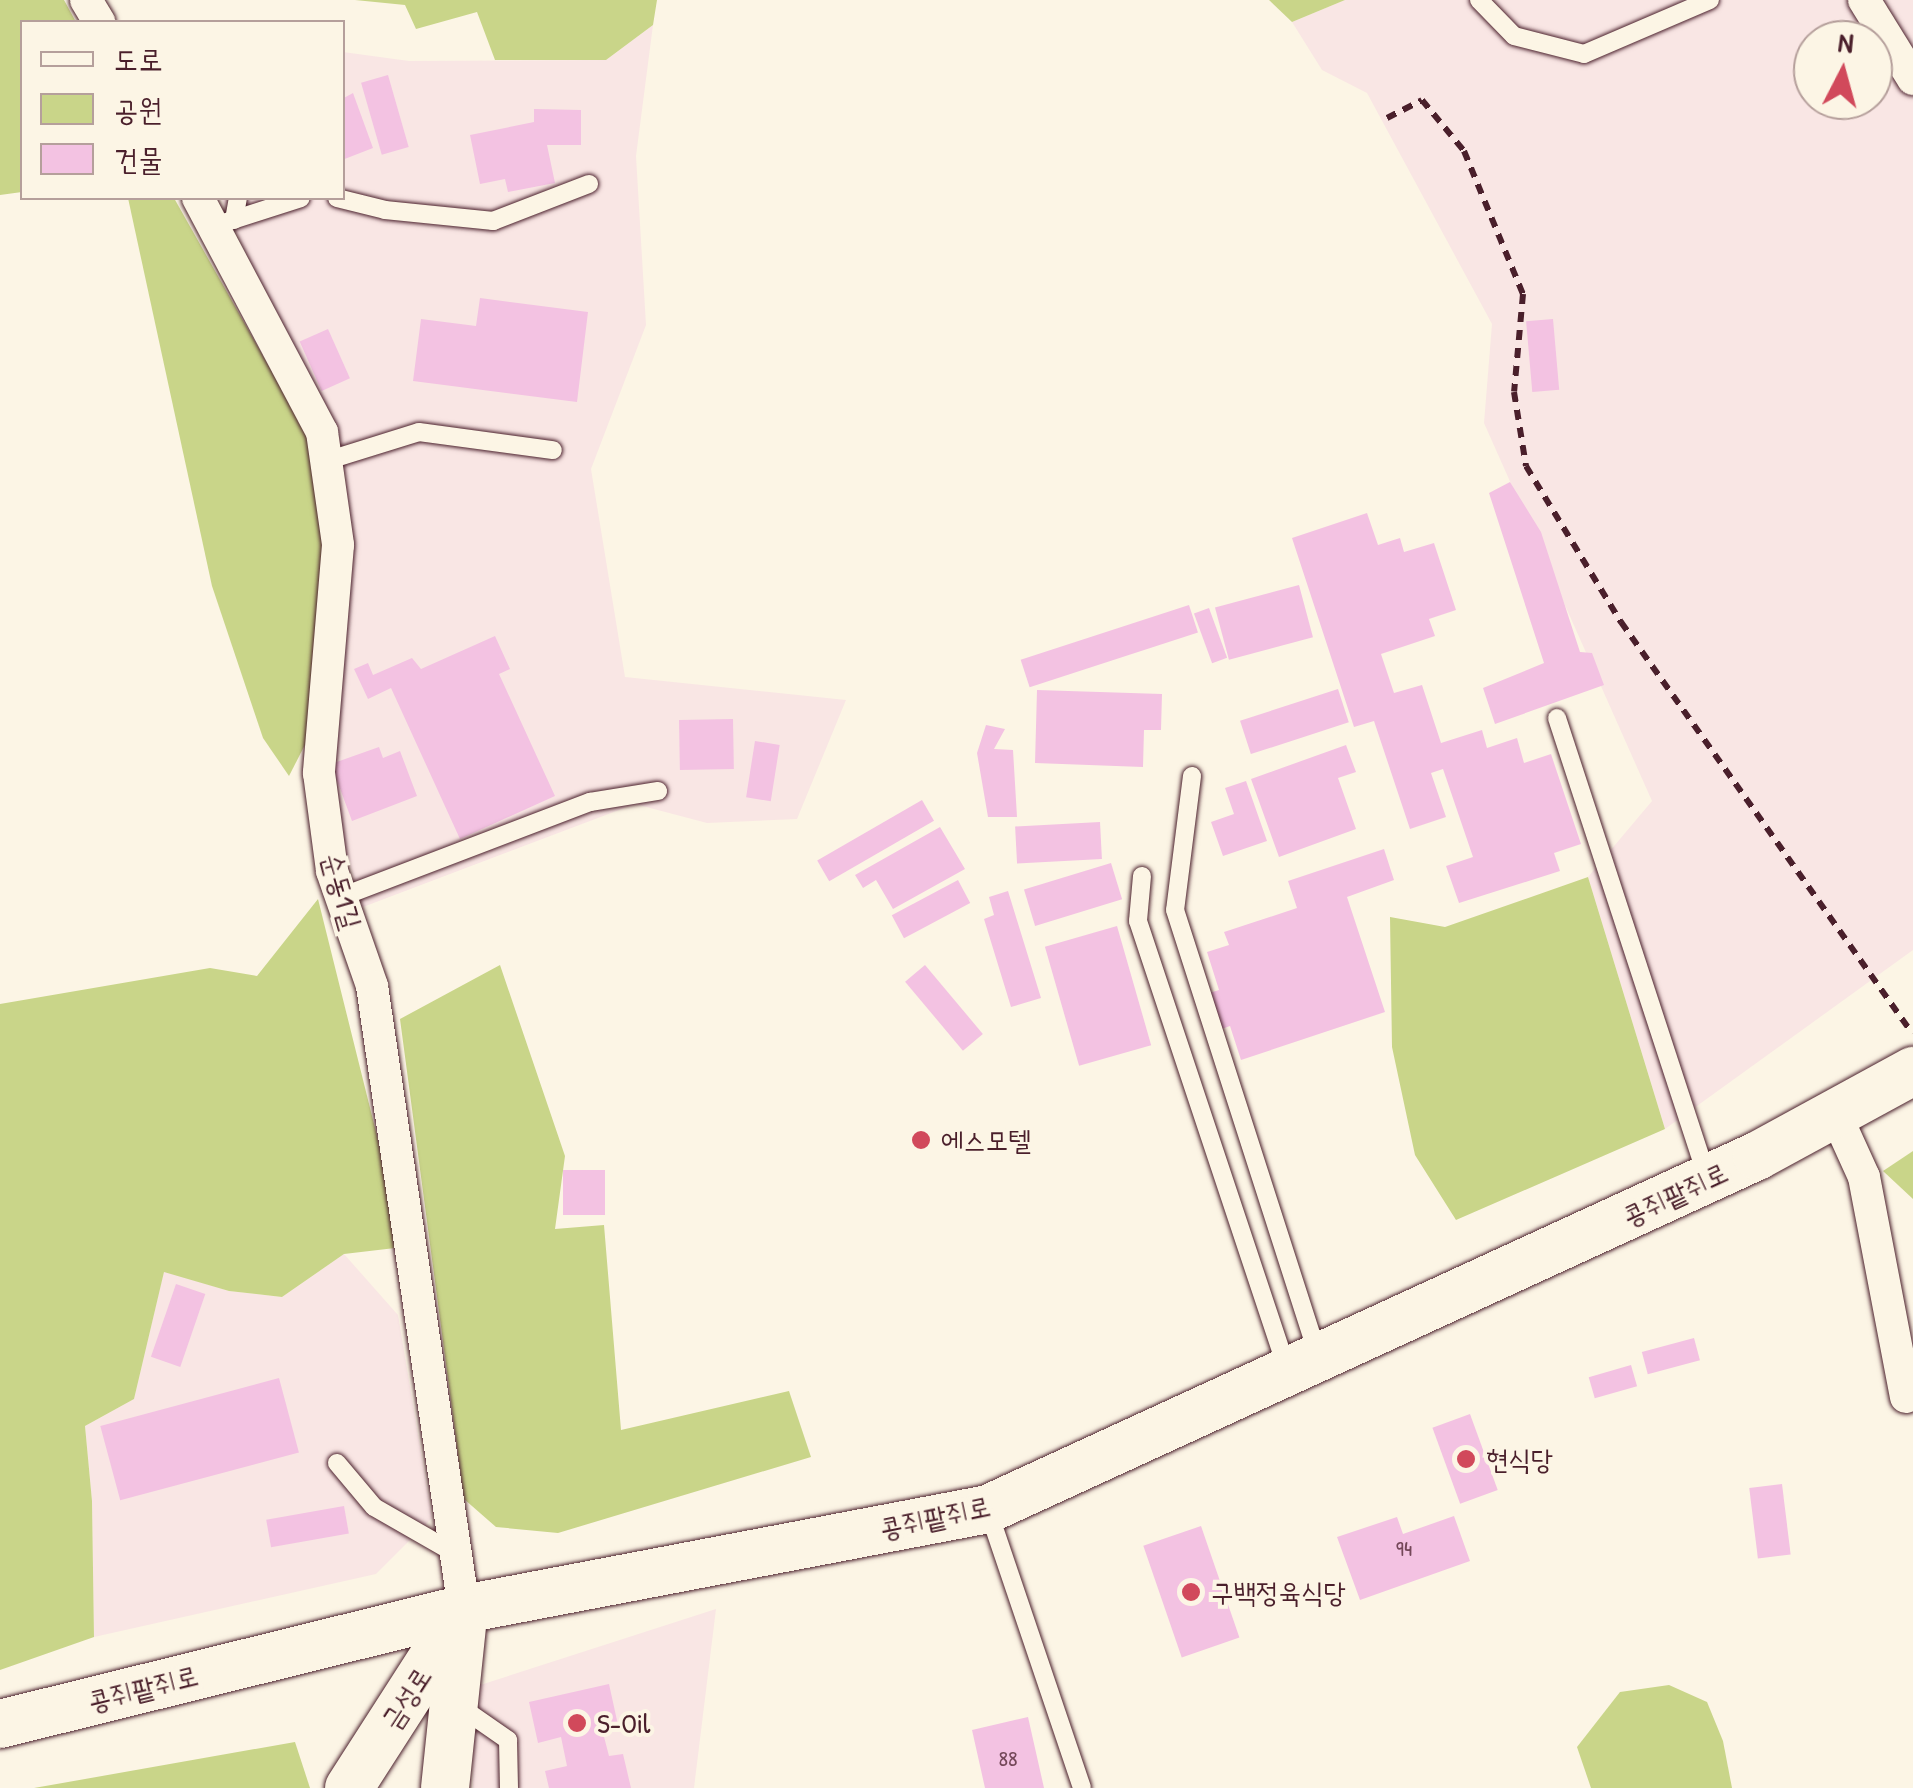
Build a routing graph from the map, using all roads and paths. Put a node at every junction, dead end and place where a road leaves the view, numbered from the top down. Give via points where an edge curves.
1 (1480, 0) edge
2 (1710, 0) edge
3 (1864, 0) edge
4 (1913, 79) edge
5 (1387, 118) dead end
6 (589, 184) dead end
7 (290, 200) edge
8 (345, 200) edge
9 (215, 214) edge
10 (553, 450) dead end
11 (326, 460) junction
12 (1557, 718) dead end
13 (1192, 776) dead end
14 (658, 791) dead end
15 (1142, 876) dead end
16 (340, 897) junction
17 (1913, 1034) edge
18 (1913, 1071) edge
19 (1834, 1114) junction
20 (1707, 1178) junction
21 (1304, 1366) junction
22 (1906, 1397) dead end
23 (337, 1463) dead end
24 (988, 1509) junction
25 (456, 1554) junction
26 (464, 1608) junction
27 (454, 1703) junction
28 (0, 1724) edge
29 (349, 1788) edge
30 (445, 1788) edge
31 (508, 1788) edge
32 (1082, 1788) edge

1 - 2 lane via 1514,36 1584,54
3 - 4 street
5 - 17 path via 1422,100 1464,151 1523,294 1514,392 1526,466 1620,622
6 - 8 lane via 493,221
7 - 9 lane
9 - 11 street, 순동1길 via 322,432
10 - 11 lane via 419,432
11 - 16 street, 순동1길 via 338,545 319,773
12 - 20 lane
13 - 21 lane via 1175,910
14 - 16 lane via 590,802
15 - 21 lane via 1138,921
16 - 25 street, 순동1길 via 372,986
18 - 19 main road, 콩쥐팥쥐로
19 - 20 main road, 콩쥐팥쥐로
19 - 22 street via 1864,1178
20 - 21 main road, 콩쥐팥쥐로
21 - 24 main road, 콩쥐팥쥐로
23 - 25 lane via 374,1506
24 - 26 main road, 콩쥐팥쥐로
24 - 32 lane
25 - 26 street, 순동1길
26 - 27 main road
26 - 28 main road, 콩쥐팥쥐로
26 - 29 main road, 금성로
27 - 30 main road
27 - 31 lane via 508,1740

